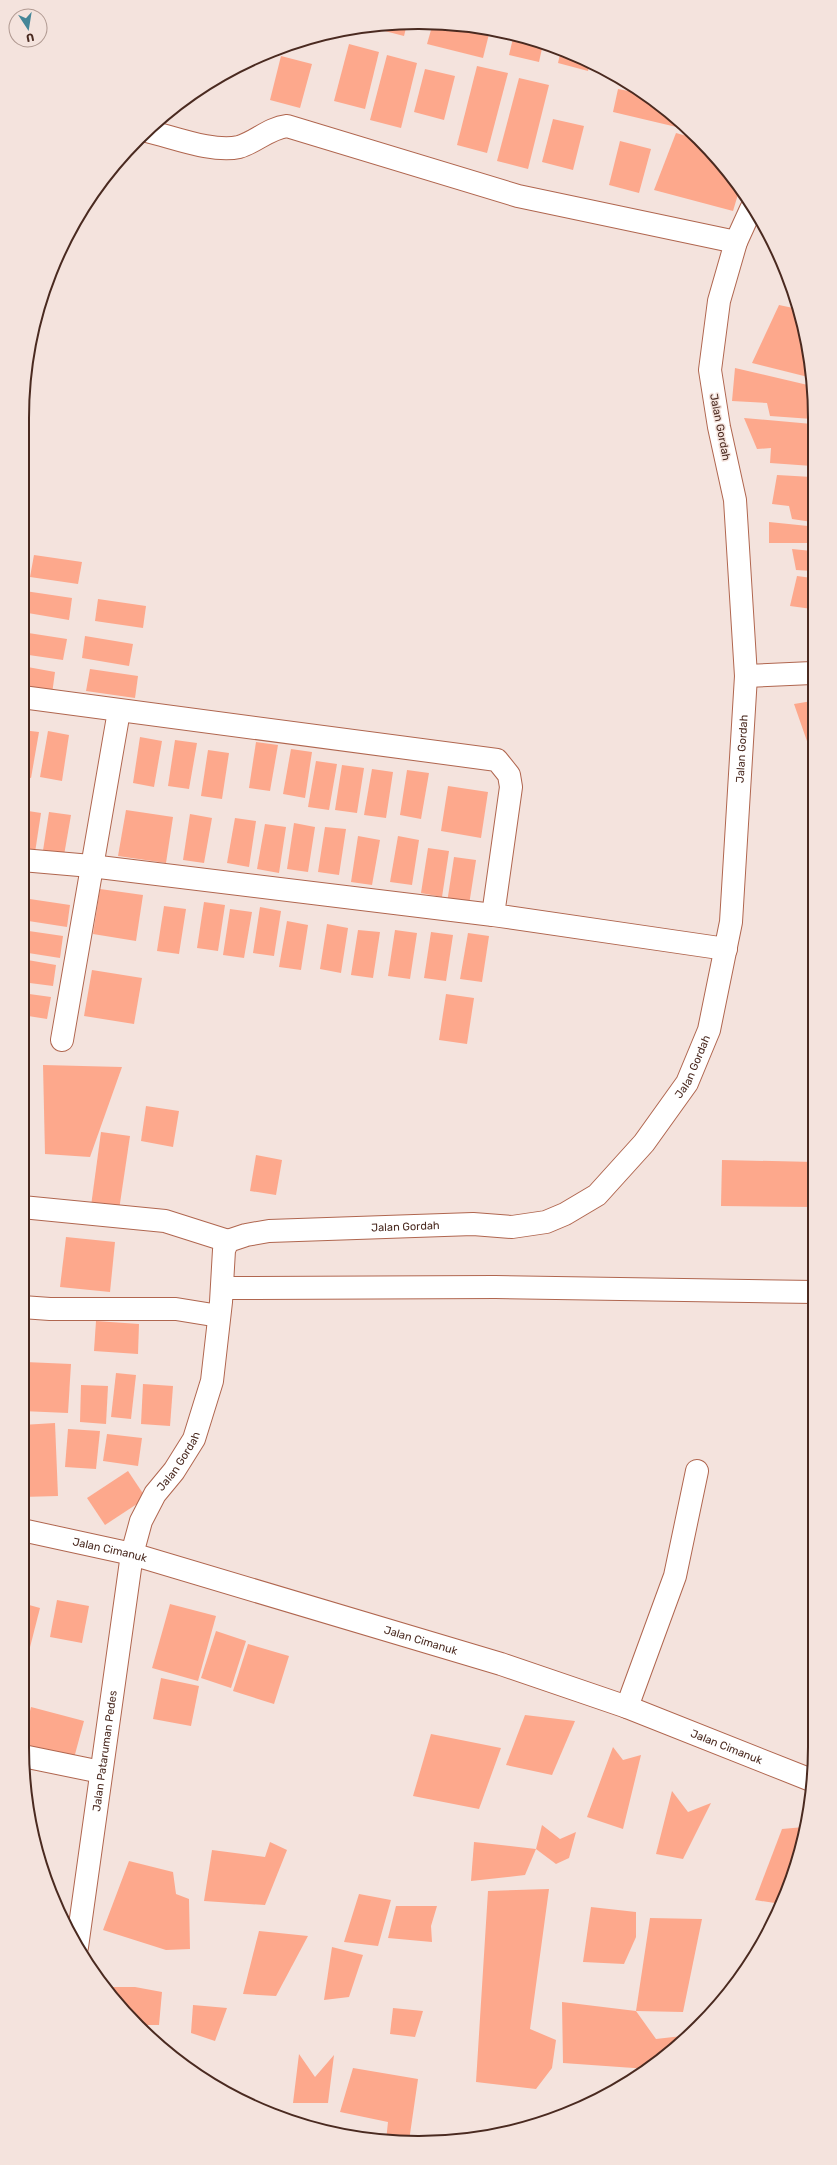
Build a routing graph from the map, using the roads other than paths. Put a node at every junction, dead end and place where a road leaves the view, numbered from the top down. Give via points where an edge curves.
1 (154, 133) edge
2 (749, 213) edge
3 (736, 242) junction
4 (808, 673) edge
5 (746, 676) junction
6 (29, 698) edge
7 (119, 711) junction
8 (29, 861) edge
9 (91, 866) junction
10 (493, 915) junction
11 (726, 949) junction
12 (62, 1040) dead end
13 (29, 1208) edge
14 (228, 1241) junction
15 (222, 1288) junction
16 (808, 1292) edge
17 (29, 1308) edge
18 (219, 1316) junction
19 (697, 1471) dead end
20 (29, 1532) edge
21 (132, 1554) junction
22 (627, 1707) junction
23 (29, 1757) edge
24 (101, 1772) junction
25 (807, 1778) edge
26 (78, 1936) edge

1 - 3 street via 223,149 240,147 274,129 287,126 518,196
2 - 3 street, Jalan Gordah
3 - 5 street, Jalan Gordah via 719,301 710,370 735,500
4 - 5 street
5 - 11 street, Jalan Gordah via 731,922
6 - 7 street
7 - 9 street
7 - 10 street via 497,760 508,775 511,787
8 - 9 street
9 - 10 street
9 - 12 street
10 - 11 street
11 - 14 street, Jalan Gordah via 709,1030 687,1083 644,1143 596,1195 565,1214 546,1222 512,1227 473,1224 269,1231
13 - 14 street via 164,1221
14 - 15 street, Jalan Gordah via 224,1250
15 - 16 street via 495,1287
15 - 18 street, Jalan Gordah
17 - 18 street via 176,1309
18 - 21 street, Jalan Gordah via 212,1381 194,1440 155,1494 144,1514
19 - 22 street via 675,1576
20 - 21 street, Jalan Cimanuk
21 - 22 street, Jalan Cimanuk via 501,1664
21 - 24 street, Jalan Pataruman Pedes
22 - 25 street, Jalan Cimanuk
23 - 24 street
24 - 26 street, Jalan Pataruman Pedes

